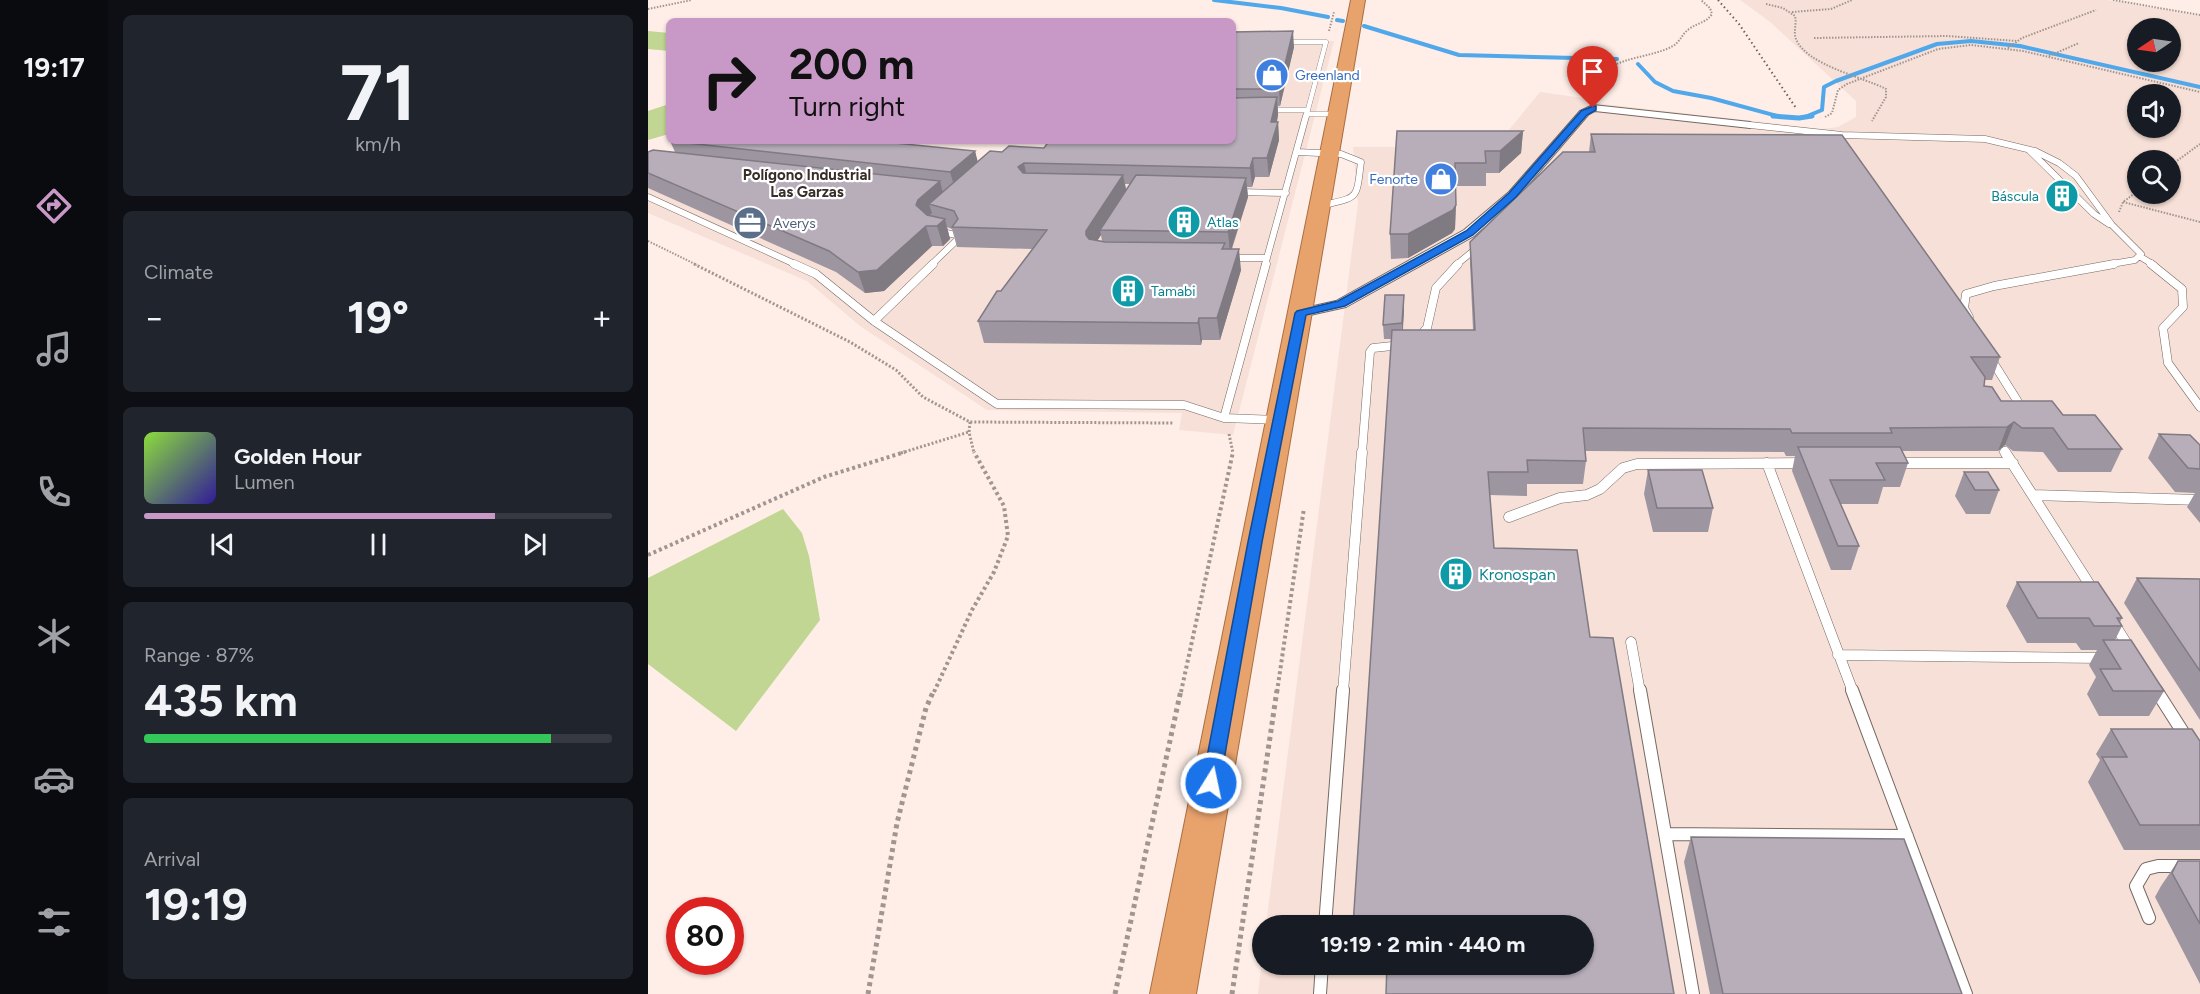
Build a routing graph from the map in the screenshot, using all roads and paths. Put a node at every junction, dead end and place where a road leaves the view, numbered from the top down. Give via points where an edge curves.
1 (692, 0) edge
2 (1701, 0) edge
3 (1852, 0) edge
4 (2113, 0) edge
5 (1766, 4) dead end
6 (1346, 5) edge
7 (648, 9) edge
8 (2096, 10) dead end
9 (1791, 12) junction
10 (2200, 15) edge
11 (1814, 38) dead end
12 (1280, 42) edge
13 (1326, 42) junction
14 (2015, 42) junction
15 (2079, 43) dead end
16 (2009, 47) junction
17 (2050, 56) junction
18 (1861, 77) junction
19 (2200, 92) edge
20 (1593, 108) junction
21 (1254, 110) edge
22 (1307, 112) junction
23 (1337, 114) junction
24 (1820, 120) dead end
25 (1750, 125) joint
26 (1832, 135) junction
27 (2200, 144) edge
28 (2028, 148) junction
29 (1297, 152) junction
30 (1330, 153) junction
31 (2181, 158) edge
32 (1228, 191) edge
33 (1286, 193) junction
34 (648, 197) edge
35 (2127, 199) edge
36 (2123, 202) junction
37 (2200, 222) edge
38 (2113, 227) junction
39 (929, 228) edge
40 (1488, 237) edge
41 (648, 242) edge
42 (2139, 256) junction
43 (1222, 258) edge
44 (1267, 258) junction
45 (1301, 313) junction
46 (874, 321) junction
47 (1976, 329) edge
48 (1987, 350) edge
49 (2007, 402) edge
50 (2200, 407) edge
51 (1224, 418) junction
52 (1279, 420) junction
53 (970, 422) junction
54 (1184, 422) dead end
55 (969, 432) junction
56 (2005, 451) dead end
57 (1767, 463) junction
58 (1814, 463) edge
59 (1884, 463) edge
60 (2013, 464) junction
61 (2033, 495) junction
62 (2200, 500) edge
63 (1304, 508) dead end
64 (1509, 518) dead end
65 (648, 555) edge
66 (2099, 600) edge
67 (2105, 610) edge
68 (1631, 642) dead end
69 (1838, 656) junction
70 (2112, 658) edge
71 (2124, 658) edge
72 (2147, 676) edge
73 (2194, 750) edge
74 (1665, 834) junction
75 (1907, 837) junction
76 (2200, 866) edge
77 (1326, 915) edge
78 (2149, 918) dead end
79 (1321, 975) edge
80 (868, 994) edge
81 (1115, 994) edge
82 (1173, 994) edge
83 (1232, 994) edge
84 (1320, 994) edge
85 (1694, 994) edge
86 (1966, 994) edge

1 - 7 path
2 - 20 path via 1712,14 1708,22 1686,31 1677,44 1637,56 1597,78 1591,91
3 - 9 path via 1833,8
4 - 10 path
5 - 9 path
6 - 13 path
6 - 23 highway
8 - 14 path
9 - 18 path via 1797,24 1794,40 1805,52
11 - 14 path via 1947,36
12 - 13 lane
13 - 22 lane
14 - 16 path
15 - 17 path
16 - 17 path
16 - 18 path via 1947,46
17 - 19 path
18 - 24 path via 1838,90 1832,113
18 - 26 path via 1886,89 1886,97 1873,120 1864,127
20 - 25 street
20 - 45 street via 1584,113 1513,195 1469,233 1341,304
21 - 22 lane
22 - 23 lane
22 - 29 lane
23 - 30 highway
25 - 26 lane
26 - 28 lane via 1983,138
27 - 31 path
28 - 38 lane via 2094,214
28 - 38 lane via 2073,173
29 - 30 lane
29 - 33 lane
30 - 45 highway
32 - 33 lane
33 - 44 lane
34 - 46 lane via 816,274
35 - 36 path
36 - 37 path
36 - 38 path
38 - 42 lane via 2133,243
39 - 46 lane via 956,235 958,240
40 - 77 lane via 1436,288 1427,328 1415,342 1373,348 1370,352
41 - 53 path via 850,342 896,370 923,397
42 - 47 lane via 2135,260 1966,294 1964,308
42 - 50 lane via 2182,289 2182,307 2163,328 2168,363
43 - 44 lane
44 - 51 lane
45 - 52 highway
46 - 51 lane via 997,404 1184,405
48 - 49 lane via 1994,367 2022,402
51 - 52 lane
51 - 81 path via 1234,449
52 - 82 highway
53 - 54 path
53 - 55 path
55 - 65 path via 824,477
55 - 80 path via 974,453 1004,506 1008,536 926,708 897,823
56 - 60 lane
57 - 58 lane
57 - 64 lane via 1637,464 1623,468 1587,495 1560,498
57 - 69 lane
59 - 60 lane
60 - 61 lane
61 - 62 lane
61 - 66 lane
63 - 83 path
67 - 71 lane via 2136,658
68 - 74 lane
69 - 70 lane
69 - 75 lane
72 - 73 lane
74 - 75 lane
74 - 85 lane
75 - 86 lane
76 - 78 lane via 2146,869 2136,886
79 - 84 lane

